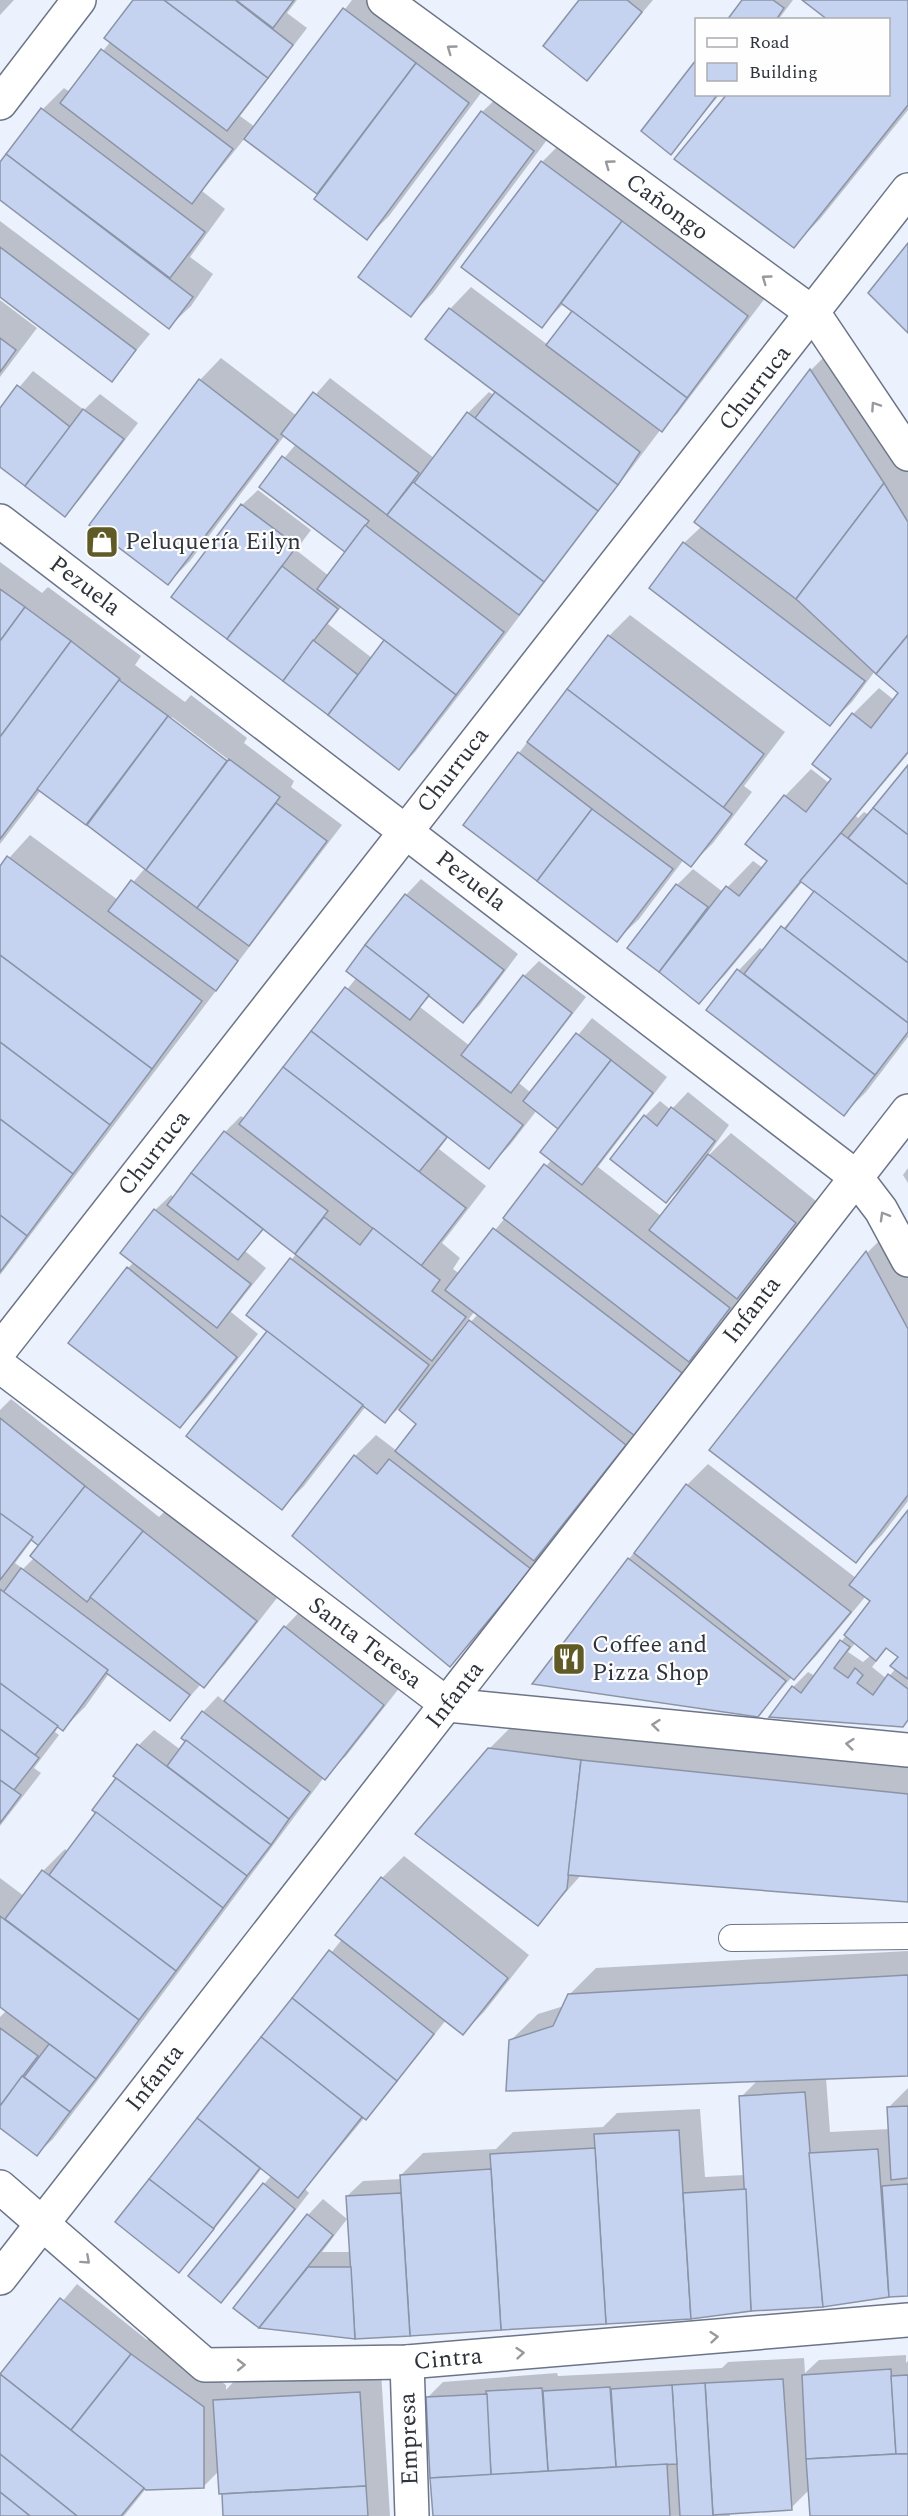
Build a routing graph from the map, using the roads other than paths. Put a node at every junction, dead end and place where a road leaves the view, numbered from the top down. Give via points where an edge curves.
1 (79, 0) edge
2 (384, 0) edge
3 (0, 103) edge
4 (908, 190) edge
5 (814, 314) junction
6 (908, 454) edge
7 (0, 521) edge
8 (405, 830) junction
9 (908, 1111) edge
10 (855, 1176) junction
11 (908, 1260) edge
12 (0, 1350) edge
13 (0, 1366) edge
14 (448, 1705) junction
15 (908, 1750) edge
16 (908, 1936) edge
17 (732, 1938) dead end
18 (0, 2187) edge
19 (42, 2221) junction
20 (0, 2278) edge
21 (908, 2320) edge
22 (407, 2362) junction
23 (412, 2516) edge

1 - 3 street
5 -> 2 street, Cañongo
4 - 5 street, Churruca
6 -> 5 street, Cañongo
5 - 8 street, Churruca
7 - 8 street, Pezuela
8 - 10 street, Pezuela
8 - 12 street, Churruca
9 - 10 street, Infanta
11 -> 10 street, Pezuela via 881,1210
10 - 14 street, Infanta
13 - 14 street, Santa Teresa
15 -> 14 street
14 - 19 street, Infanta
16 - 17 lane
18 - 19 street, Cintra
19 - 20 street, Infanta
19 -> 22 street, Cintra via 205,2365
22 -> 21 street, Cintra
22 - 23 street, Empresa

